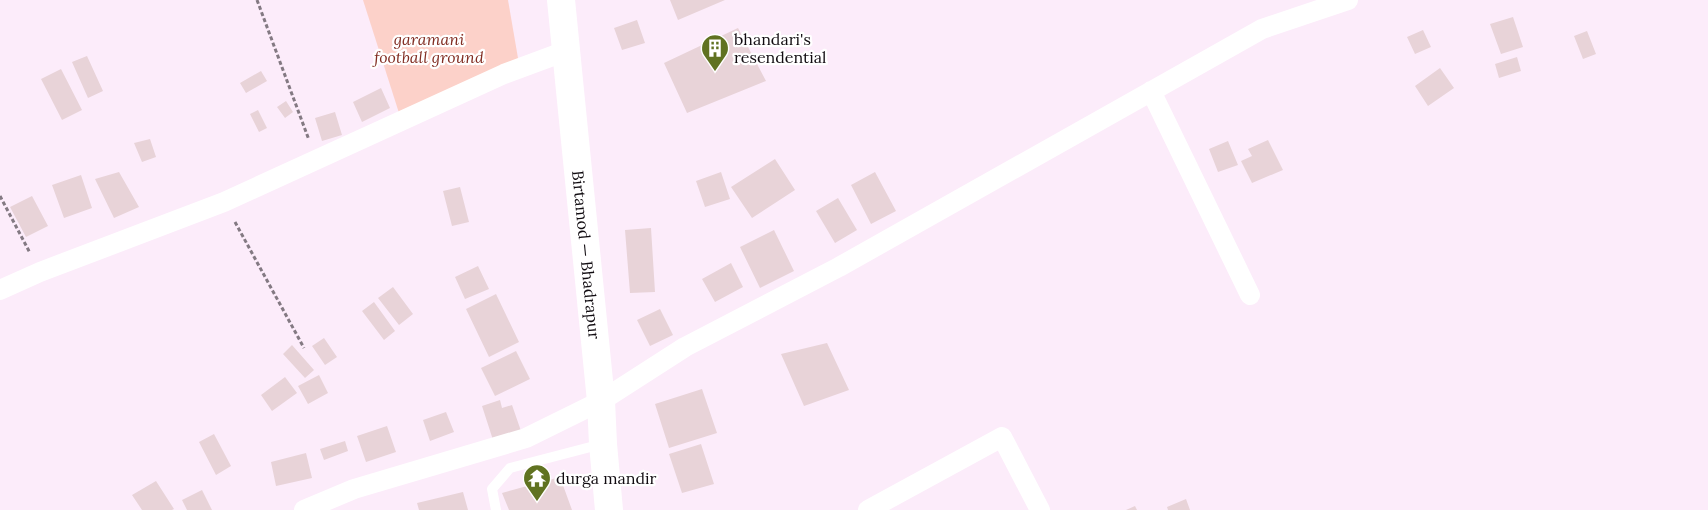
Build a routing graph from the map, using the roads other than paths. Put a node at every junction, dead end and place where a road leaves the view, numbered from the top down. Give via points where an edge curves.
1 (561, 0) edge
2 (1348, 0) edge
3 (566, 51) junction
4 (1151, 91) junction
5 (0, 290) edge
6 (1250, 295) dead end
7 (601, 401) junction
8 (603, 444) junction
9 (304, 510) edge
10 (496, 510) edge
11 (608, 510) edge
12 (868, 510) edge
13 (1040, 510) edge

1 - 3 main road, Birtamod — Bhadrapur
2 - 4 street via 1262,29
3 - 5 street via 504,74 224,202
3 - 7 main road, Birtamod — Bhadrapur
4 - 6 street
4 - 7 street via 839,267 685,346
7 - 8 main road, Birtamod — Bhadrapur
7 - 9 street via 526,438 354,489
8 - 10 lane via 510,468 492,489
8 - 11 main road, Birtamod — Bhadrapur
12 - 13 street via 1002,437

